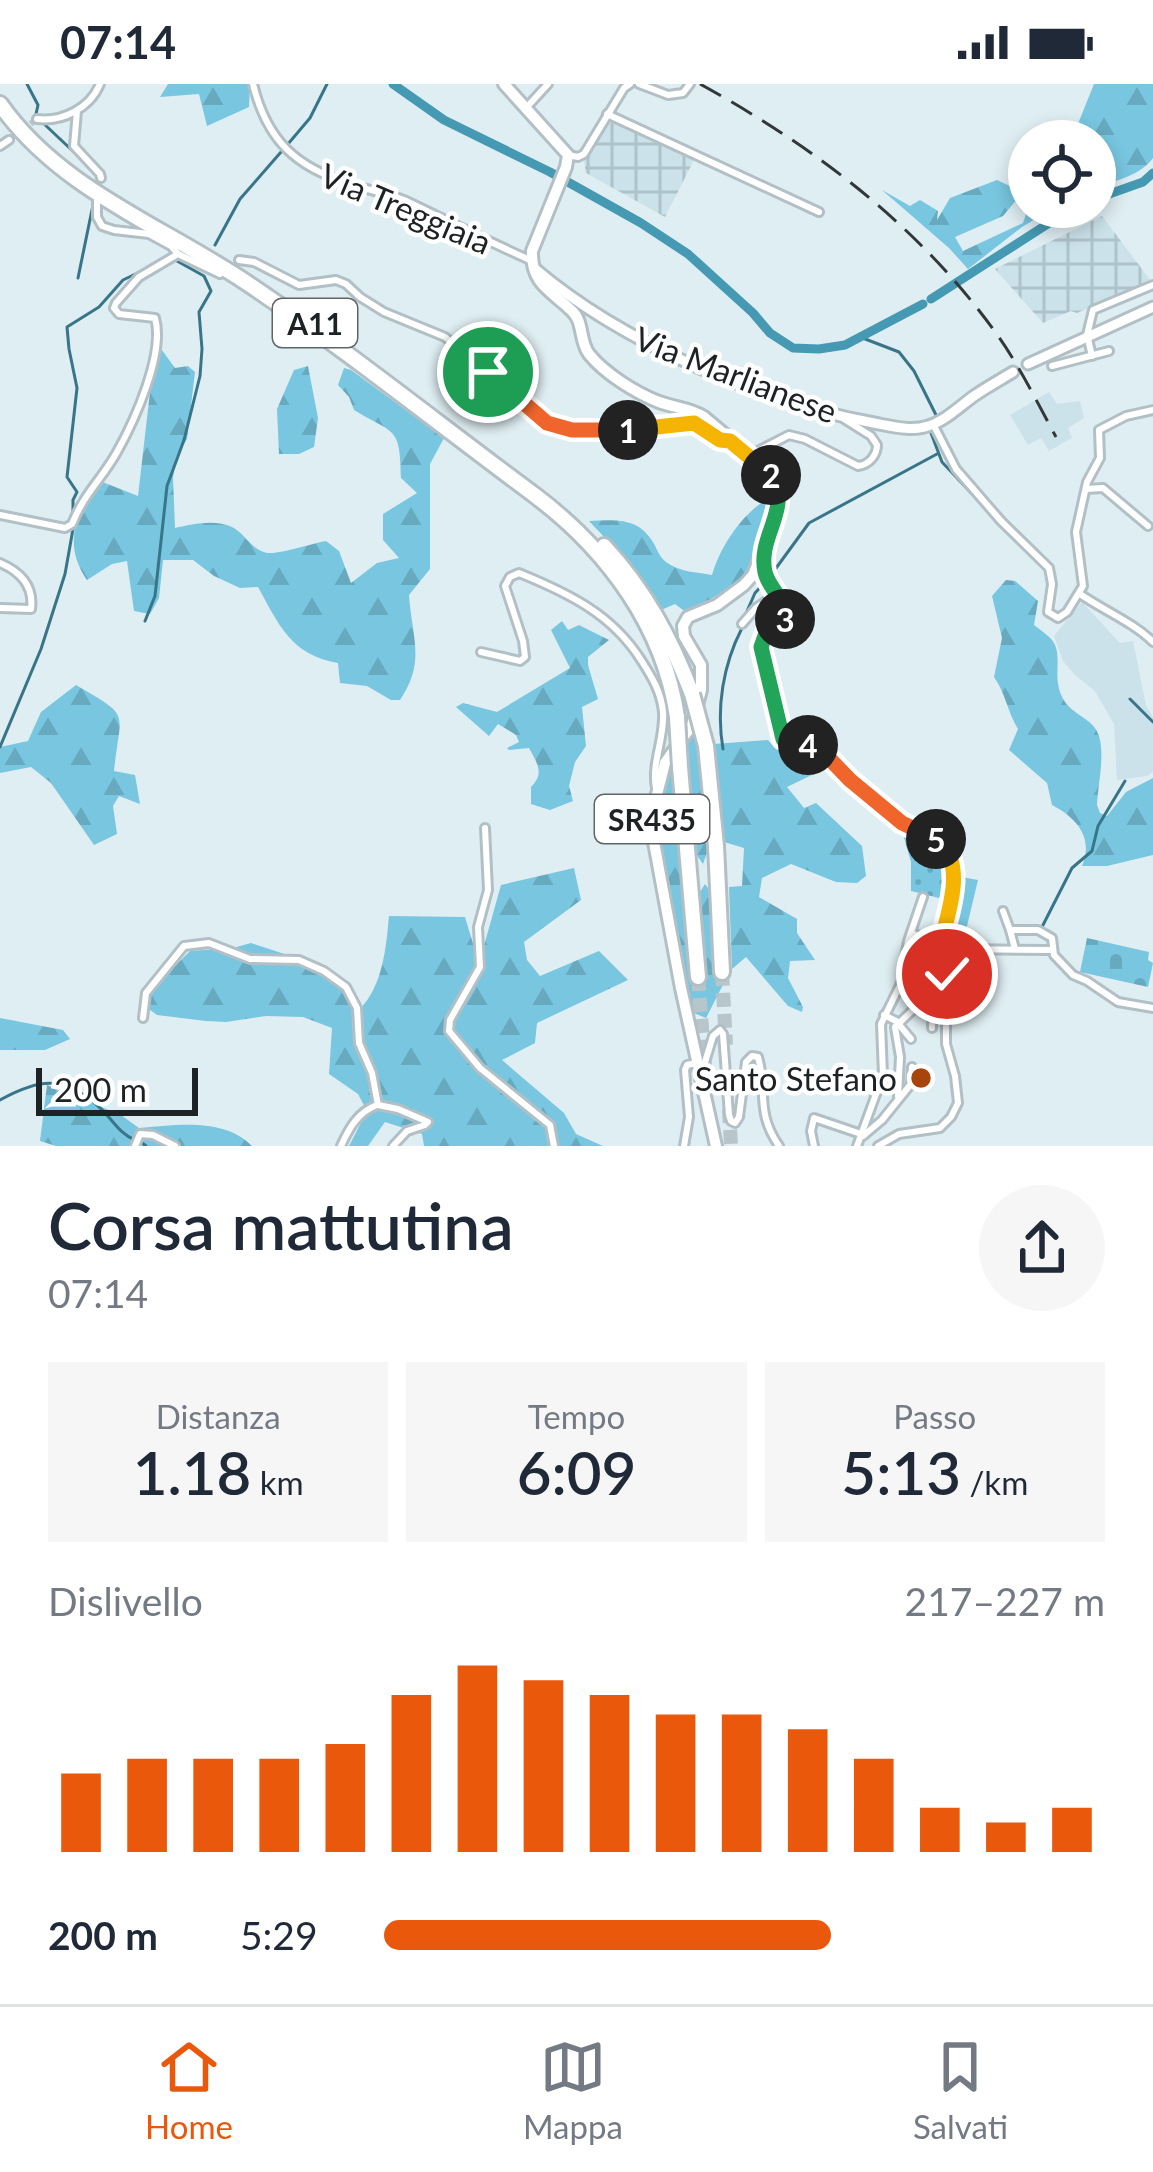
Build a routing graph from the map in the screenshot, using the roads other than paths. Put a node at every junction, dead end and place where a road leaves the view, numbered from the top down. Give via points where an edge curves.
1 (100, 84) edge
2 (253, 84) edge
3 (504, 84) edge
4 (548, 84) edge
5 (630, 84) edge
6 (639, 84) edge
7 (690, 84) edge
8 (0, 90) edge
9 (0, 104) edge
10 (526, 108) junction
11 (77, 111) junction
12 (608, 114) junction
13 (37, 119) tunnel mouth
14 (9, 140) dead end
15 (0, 146) edge
16 (567, 161) junction
17 (101, 178) dead end
18 (97, 201) dead end
19 (819, 212) dead end
20 (178, 254) junction
21 (239, 260) dead end
22 (533, 264) junction
23 (220, 274) dead end
24 (1153, 285) edge
25 (1153, 307) edge
26 (1087, 335) junction
27 (1109, 351) dead end
28 (1092, 356) junction
29 (1028, 364) dead end
30 (1052, 366) dead end
31 (1013, 372) dead end
32 (1153, 410) edge
33 (841, 416) junction
34 (933, 424) junction
35 (730, 441) junction
36 (750, 455) junction
37 (1086, 489) junction
38 (0, 515) edge
39 (1148, 526) dead end
40 (766, 543) junction
41 (0, 563) edge
42 (778, 593) junction
43 (1080, 594) junction
44 (0, 608) edge
45 (742, 624) dead end
46 (1153, 642) edge
47 (481, 652) dead end
48 (657, 791) junction
49 (484, 828) dead end
50 (923, 898) dead end
51 (1003, 911) dead end
52 (1010, 930) junction
53 (911, 933) junction
54 (940, 945) junction
55 (1015, 949) junction
56 (1052, 950) junction
57 (722, 972) tunnel mouth
58 (698, 977) tunnel mouth
59 (932, 1002) junction
60 (1153, 1008) edge
61 (884, 1015) junction
62 (143, 1018) dead end
63 (898, 1023) junction
64 (932, 1028) dead end
65 (911, 1039) dead end
66 (695, 1063) junction
67 (912, 1067) dead end
68 (699, 1081) junction
69 (898, 1096) junction
70 (378, 1105) junction
71 (886, 1115) junction
72 (895, 1126) dead end
73 (859, 1139) edge
74 (135, 1146) edge
75 (175, 1146) edge
76 (341, 1146) edge
77 (393, 1146) edge
78 (554, 1146) edge
79 (684, 1146) edge
80 (716, 1146) edge
81 (779, 1146) edge
82 (814, 1146) edge
83 (878, 1146) edge

1 - 11 street
2 - 22 street, Via Treggiaia via 266,123 302,164 404,201
3 - 10 main road
4 - 10 street
5 - 12 street
6 - 7 street via 673,95
8 - 57 highway, A11, bridge via 57,156 250,276 565,508 609,551 664,629 706,746
9 - 58 highway, A11, bridge via 58,167 255,288 569,523 615,574 670,681
10 - 16 main road
11 - 13 street
11 - 17 street via 74,146
12 - 16 street via 584,154
12 - 19 street
14 - 15 street
16 - 22 main road
18 - 20 street via 103,226 149,235
20 - 23 street
20 - 38 street via 139,277 114,308 155,318 156,343 118,449 72,524
21 - 35 street via 298,285 346,284 384,312 446,337 557,427 691,423
22 - 33 street, Via Marlianese via 623,330
22 - 35 main road, SR435 via 549,293 578,316 596,360 637,392 696,412
24 - 26 street via 1095,309
25 - 26 street
26 - 28 street
26 - 29 street
27 - 28 street
28 - 30 street
31 - 34 street
32 - 37 street via 1099,430 1100,458
33 - 34 street, Via Marlianese via 904,428
33 - 36 street via 877,445 865,465 789,435
34 - 43 street via 956,469 1047,565 1048,612 1065,614
35 - 36 main road, SR435
36 - 40 main road, SR435 via 780,496
37 - 39 street via 1103,488
37 - 43 street via 1076,532
40 - 42 street via 765,574
40 - 48 main road, SR435 via 744,585 683,626 701,665 701,690
41 - 44 street via 22,576 32,607
42 - 45 street
42 - 54 street via 792,615 767,630 761,647 783,739 824,753 899,821 948,848 953,879
43 - 46 street
47 - 48 street via 525,657 505,586 519,573 569,593 617,627 657,685 663,708
48 - 66 main road, SR435 via 654,842
49 - 78 street via 488,890 479,968 449,1031 550,1125
50 - 53 street
51 - 52 street
52 - 55 street
52 - 56 street via 1044,932
53 - 54 street
53 - 61 street via 906,972
54 - 55 street
54 - 59 street
54 - 83 street via 958,1103 940,1128
55 - 56 street
56 - 60 street via 1072,975 1107,996
59 - 63 street
59 - 64 street
61 - 63 street
61 - 73 street via 884,1075
62 - 70 street via 146,993 184,946 299,960 346,987
63 - 65 street
63 - 69 street
66 - 68 main road, SR435
66 - 79 street via 685,1070
67 - 69 street via 911,1084
68 - 80 main road, SR435
68 - 81 street via 720,1030 735,1123 746,1062 758,1057 762,1108
69 - 71 street
70 - 76 street via 356,1119
70 - 77 street via 428,1121
71 - 72 street
71 - 73 street
73 - 82 street via 813,1119
74 - 75 street via 140,1134

